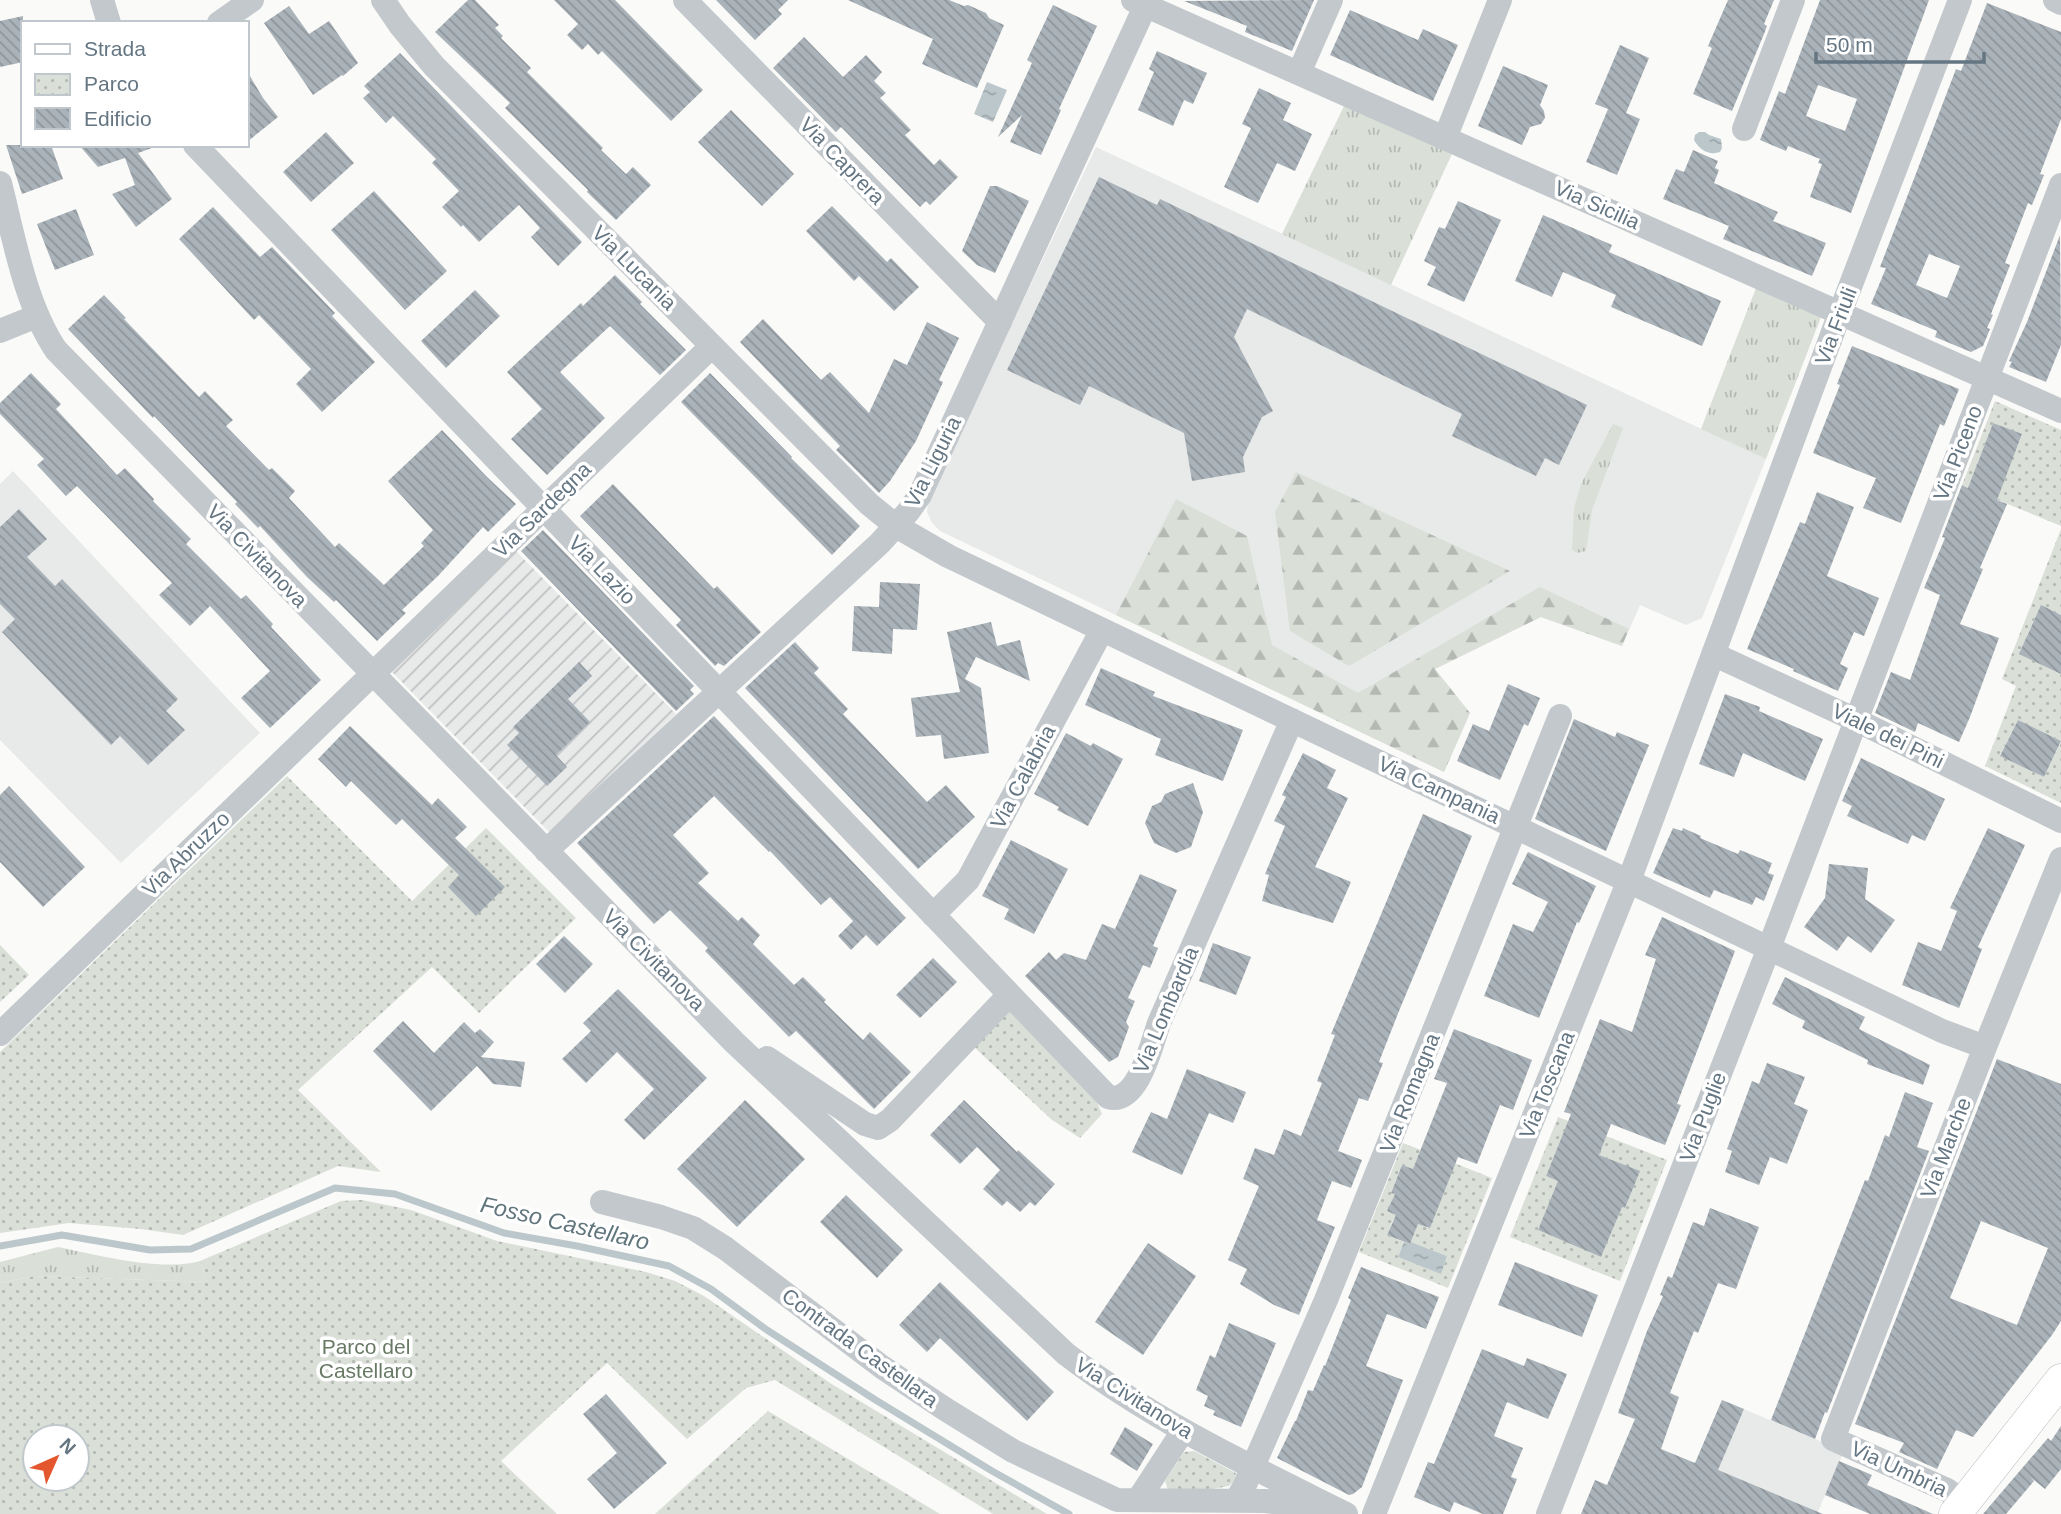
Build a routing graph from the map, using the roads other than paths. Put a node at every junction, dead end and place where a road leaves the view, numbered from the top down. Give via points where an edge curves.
1 (102, 0) edge
2 (252, 0) edge
3 (383, 0) edge
4 (685, 0) edge
5 (1331, 0) edge
6 (1500, 0) edge
7 (1793, 0) edge
8 (1960, 0) edge
9 (2055, 0) edge
10 (1143, 2) edge
11 (2061, 3) edge
12 (109, 21) edge
13 (222, 21) edge
14 (1298, 73) junction
15 (1744, 129) dead end
16 (1445, 138) junction
17 (197, 147) edge
18 (0, 183) edge
19 (2061, 185) edge
20 (1840, 313) junction
21 (37, 316) junction
22 (1000, 322) junction
23 (0, 331) edge
24 (712, 346) junction
25 (1987, 378) junction
26 (2061, 411) edge
27 (543, 508) junction
28 (896, 526) junction
29 (1102, 629) junction
30 (1713, 654) junction
31 (372, 673) junction
32 (718, 692) junction
33 (1560, 716) dead end
34 (1292, 719) junction
35 (1856, 720) junction
36 (2061, 821) edge
37 (1516, 827) junction
38 (546, 851) junction
39 (2061, 859) edge
40 (1629, 881) junction
41 (933, 915) junction
42 (1769, 948) junction
43 (1009, 995) junction
44 (0, 1034) edge
45 (1985, 1047) junction
46 (798, 1089) junction
47 (602, 1202) dead end
48 (2061, 1380) edge
49 (1183, 1431) junction
50 (1833, 1439) joint
51 (1252, 1467) junction
52 (1282, 1482) junction
53 (1236, 1501) junction
54 (1265, 1501) junction
55 (1118, 1506) edge
56 (1959, 1508) edge
57 (1344, 1513) edge
58 (1374, 1514) edge
59 (1548, 1514) edge

1 - 12 street
2 - 13 street
3 - 24 street, Via Lucania via 434,66
4 - 22 street, Via Caprera
5 - 14 street
6 - 16 street
7 - 15 street
8 - 20 street, Via Friuli
9 - 11 street
10 - 14 street, Via Sicilia
10 - 22 street, Via Liguria
14 - 16 street, Via Sicilia
16 - 20 street, Via Sicilia
17 - 27 street, Via Lazio
18 - 21 street, Via Civitanova
19 - 25 street, Via Piceno
20 - 25 street, Via Sicilia
20 - 30 street, Via Friuli
21 - 23 street
21 - 31 street, Via Civitanova via 64,359
22 - 28 street, Via Liguria via 920,495
24 - 27 street, Via Sardegna
24 - 28 street, Via Lucania
25 - 26 street, Via Sicilia
25 - 35 street, Via Piceno
27 - 31 street, Via Sardegna
27 - 32 street, Via Lazio
28 - 29 street, Via Campania via 948,556
28 - 32 street, Via Liguria
29 - 34 street, Via Campania
29 - 41 street, Via Calabria via 968,880
30 - 35 street, Viale dei Pini
30 - 40 street, Via Toscana
31 - 38 street, Via Civitanova
31 - 44 street, Via Abruzzo
32 - 38 street, Via Liguria
32 - 41 street, Via Lazio
33 - 37 street, Via Romagna
34 - 37 street, Via Campania
34 - 43 street, Via Lombardia via 1141,1073 1125,1095 1114,1099 1104,1093
35 - 36 street, Viale dei Pini
35 - 42 street, Via Puglie
37 - 40 street, Via Campania
37 - 51 street, Via Romagna via 1326,1300
38 - 46 street, Via Civitanova via 735,1043 760,1053
39 - 45 street, Via Marche
40 - 42 street, Via Campania
40 - 58 street, Via Toscana
41 - 43 street, Via Lazio
42 - 45 street, Via Campania
42 - 59 street, Via Puglie
43 - 46 street via 878,1128
45 - 50 street, Via Marche
46 - 49 street, Via Civitanova via 1066,1354 1105,1384
47 - 55 street, Contrada Castellara via 693,1228 945,1409
48 - 56 main road
49 - 51 street, Via Civitanova
49 - 55 street
50 - 56 street, Via Umbria via 1947,1490
51 - 52 street, Via Civitanova
51 - 53 street, Via Romagna
52 - 54 street
52 - 57 street, Via Civitanova
53 - 54 street
53 - 55 street
54 - 57 street

